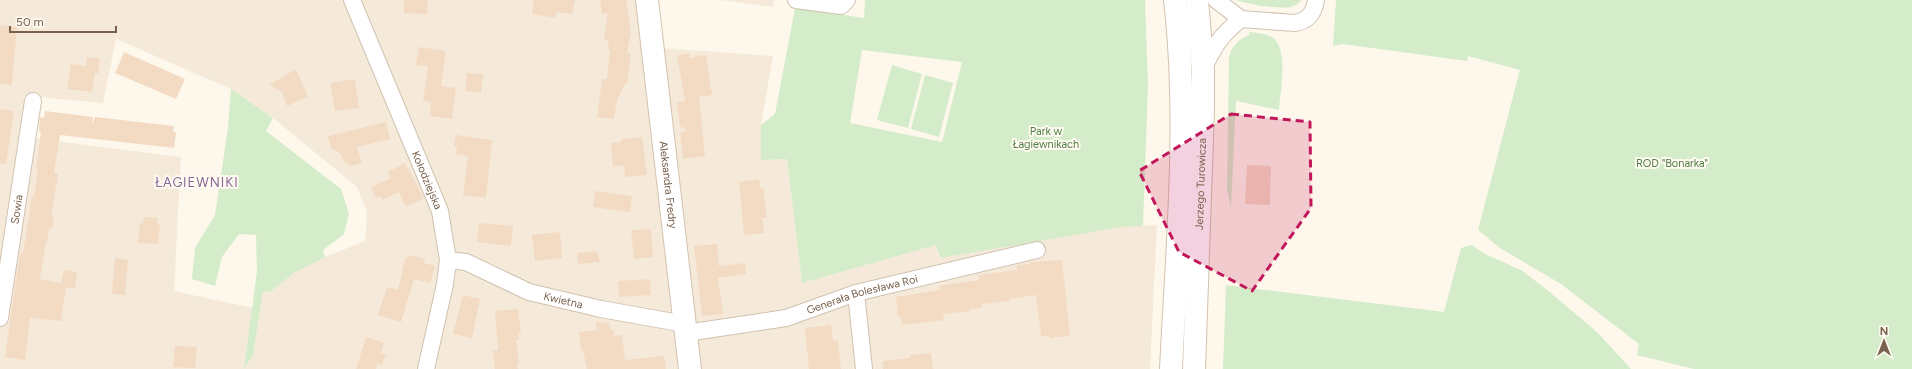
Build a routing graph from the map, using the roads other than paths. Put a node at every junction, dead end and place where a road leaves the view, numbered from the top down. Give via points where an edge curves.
1 (352, 0) edge
2 (647, 0) edge
3 (796, 0) edge
4 (847, 0) edge
5 (1175, 0) edge
6 (1197, 0) edge
7 (1216, 0) edge
8 (1316, 0) edge
9 (1241, 19) junction
10 (1203, 71) junction
11 (33, 101) dead end
12 (1037, 250) dead end
13 (448, 260) junction
14 (856, 293) junction
15 (0, 318) edge
16 (685, 328) junction
17 (426, 369) edge
18 (690, 369) edge
19 (864, 369) edge
20 (1171, 369) edge
21 (1194, 369) edge

1 - 13 street, Kołodziejska via 440,211
2 - 16 main road, Aleksandra Fredry
3 - 4 street via 842,6
5 - 20 main road, Jerzego Turowicza via 1181,109
6 - 10 main road, Jerzego Turowicza
7 - 9 street
8 - 9 street via 1312,13 1300,22
9 - 10 street via 1221,36
10 - 21 main road, Jerzego Turowicza
11 - 15 street, Sowia
12 - 14 street, Generała Bolesława Roi
13 - 16 street, Kwietna via 466,262 530,292
13 - 17 street, Kołodziejska
14 - 16 street, Generała Bolesława Roi via 786,318
14 - 19 street
16 - 18 main road, Aleksandra Fredry

